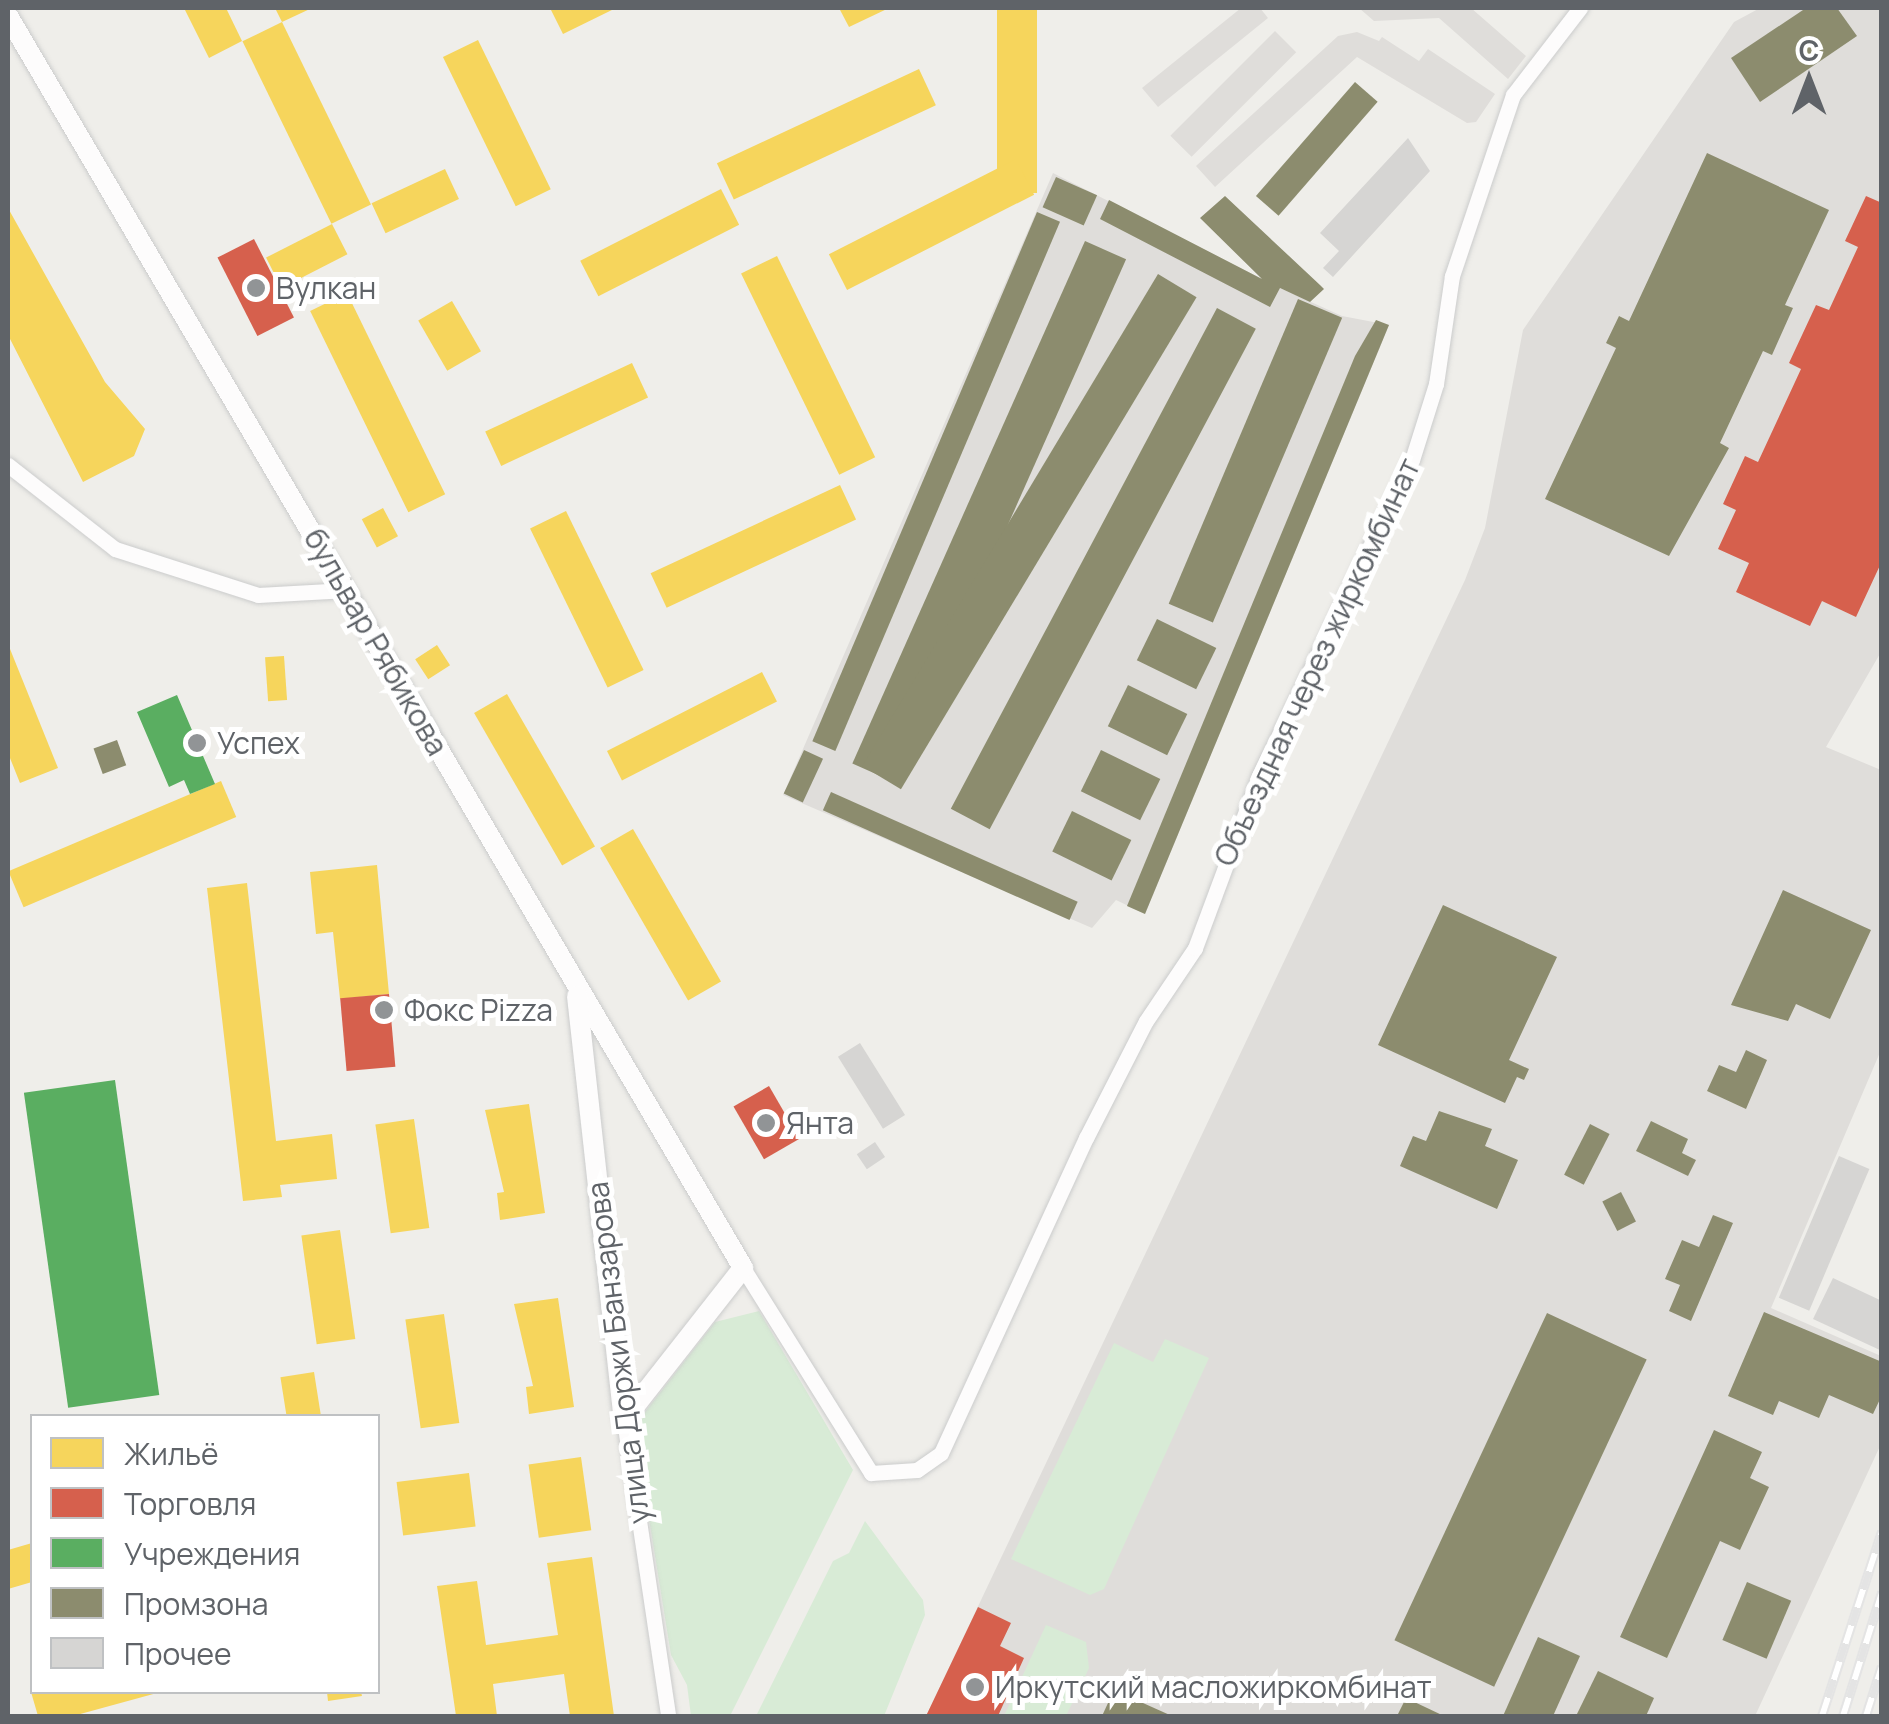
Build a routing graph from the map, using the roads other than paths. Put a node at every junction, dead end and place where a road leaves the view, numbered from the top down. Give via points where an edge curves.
1 (1580, 8) edge
2 (8, 16) edge
3 (8, 465) edge
4 (347, 590) junction
5 (576, 989) junction
6 (743, 1268) junction
7 (624, 1420) junction
8 (871, 1474) joint
9 (668, 1716) edge

1 - 8 street, Объездная через жиркомбинат via 1514,95 1452,276 1436,384 1412,460 1259,776 1195,948 1146,1021 1086,1138 940,1453 917,1470
2 - 4 street, бульвар Рябикова
3 - 4 street via 115,549 258,595
4 - 5 street, бульвар Рябикова
5 - 6 street, бульвар Рябикова
5 - 7 street, улица Доржи Банзарова
6 - 7 street
6 - 8 street, бульвар Рябикова
7 - 9 street, улица Доржи Банзарова

